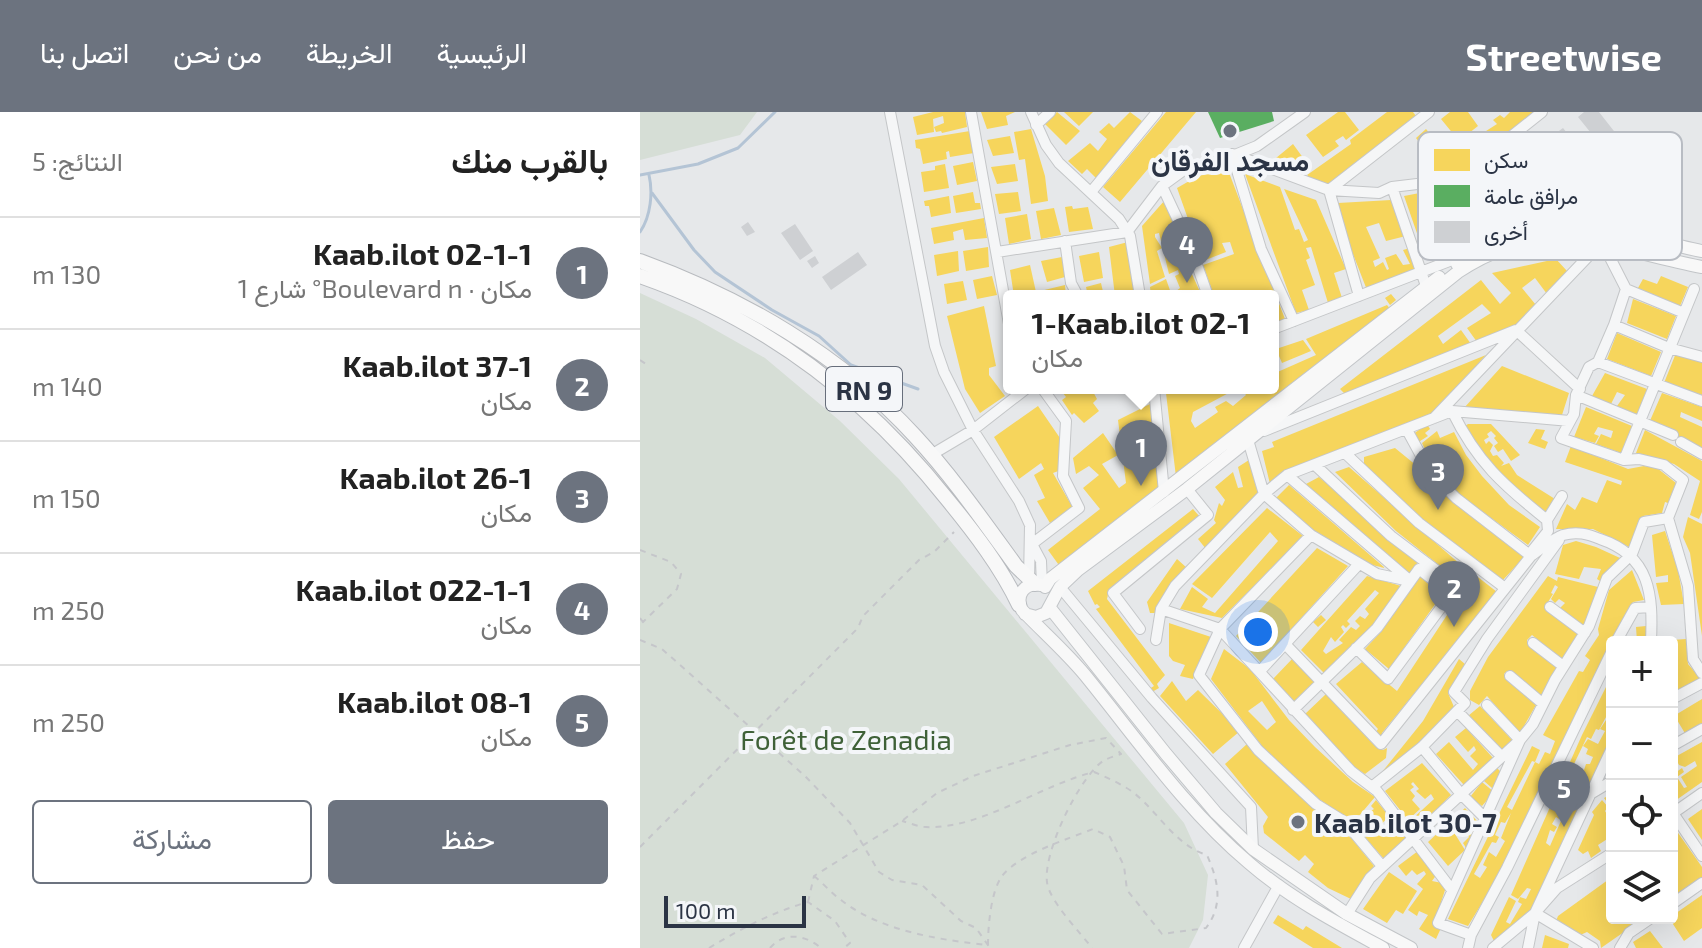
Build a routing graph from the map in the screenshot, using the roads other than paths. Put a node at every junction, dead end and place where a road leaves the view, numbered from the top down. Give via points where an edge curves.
1 (890, 112) edge
2 (971, 112) edge
3 (1031, 112) edge
4 (1050, 112) edge
5 (1157, 112) edge
6 (1305, 112) edge
7 (1429, 112) edge
8 (1542, 112) edge
9 (1036, 125) junction
10 (1517, 132) edge
11 (1232, 154) junction
12 (1418, 184) edge
13 (1162, 186) junction
14 (1392, 187) junction
15 (1329, 190) junction
16 (1091, 192) junction
17 (1127, 232) junction
18 (1065, 241) junction
19 (1682, 246) edge
20 (1702, 251) edge
21 (997, 252) junction
22 (1452, 260) edge
23 (1463, 260) edge
24 (1479, 260) edge
25 (1584, 260) edge
26 (1611, 260) edge
27 (1674, 260) edge
28 (640, 261) edge
29 (1702, 267) edge
30 (1421, 271) junction
31 (640, 276) edge
32 (1426, 286) junction
33 (1626, 289) junction
34 (1694, 289) dead end
35 (1003, 290) edge
36 (1075, 290) edge
37 (1139, 290) edge
38 (1206, 290) edge
39 (1359, 296) junction
40 (1684, 313) junction
41 (1294, 321) junction
42 (1614, 325) junction
43 (1279, 327) edge
44 (1516, 330) junction
45 (1669, 348) junction
46 (1702, 357) edge
47 (1598, 362) junction
48 (1654, 384) junction
49 (1578, 392) junction
50 (1019, 394) edge
51 (1046, 394) edge
52 (1155, 394) edge
53 (1702, 401) edge
54 (1452, 411) junction
55 (1434, 418) junction
56 (1570, 421) junction
57 (1639, 422) junction
58 (973, 430) junction
59 (1407, 430) junction
60 (1252, 437) junction
61 (1346, 454) junction
62 (1702, 454) edge
63 (931, 455) junction
64 (1624, 460) junction
65 (1315, 465) junction
66 (1287, 475) junction
67 (1187, 489) junction
68 (1164, 492) junction
69 (1264, 494) junction
70 (1562, 496) dead end
71 (1668, 518) junction
72 (1547, 520) junction
73 (1311, 535) junction
74 (1562, 535) junction
75 (1032, 544) junction
76 (1530, 554) junction
77 (1632, 554) junction
78 (1470, 563) junction
79 (1359, 564) junction
80 (1410, 581) junction
81 (1036, 584) junction
82 (1060, 587) junction
83 (1505, 588) junction
84 (1454, 590) junction
85 (1051, 606) junction
86 (1550, 607) dead end
87 (1651, 607) junction
88 (1161, 609) junction
89 (1022, 610) junction
90 (1140, 629) dead end
91 (1220, 629) junction
92 (1585, 633) junction
93 (1619, 636) edge
94 (1651, 636) edge
95 (1156, 640) dead end
96 (1533, 643) dead end
97 (1286, 645) junction
98 (1356, 648) junction
99 (1606, 665) edge
100 (1563, 666) junction
101 (1260, 671) junction
102 (1702, 673) edge
103 (1510, 676) dead end
104 (1321, 682) junction
105 (1702, 683) edge
106 (1678, 696) edge
107 (1542, 703) junction
108 (1487, 705) dead end
109 (1293, 710) junction
110 (1457, 711) junction
111 (1702, 729) edge
112 (1520, 740) junction
113 (1678, 743) edge
114 (1422, 747) junction
115 (1502, 757) junction
116 (1606, 761) edge
117 (1606, 785) edge
118 (1373, 786) junction
119 (1702, 793) edge
120 (1461, 794) junction
121 (1590, 794) junction
122 (1678, 810) edge
123 (1486, 819) junction
124 (1678, 821) edge
125 (1414, 838) junction
126 (1253, 849) junction
127 (1702, 856) edge
128 (1606, 857) edge
129 (1382, 866) junction
130 (1702, 883) edge
131 (1279, 885) junction
132 (1452, 890) junction
133 (1678, 900) edge
134 (1535, 913) junction
135 (1347, 914) junction
136 (1642, 924) edge
137 (1471, 935) junction
138 (1572, 942) edge
139 (1244, 948) edge
140 (1383, 948) edge
141 (1411, 948) edge
142 (1468, 948) edge
143 (1493, 948) edge
144 (1528, 948) edge
145 (1593, 948) edge
146 (1620, 948) edge

1 - 58 street via 935,346
2 - 21 street
3 - 9 street
4 - 9 street
5 - 16 street
6 - 11 street via 1257,146
7 - 15 street
8 - 10 street
9 - 16 street via 1059,163
11 - 13 street via 1184,170
11 - 15 street
11 - 41 street via 1261,249
12 - 14 street
13 - 17 street
13 - 38 street
14 - 15 street via 1379,193
14 - 30 street
15 - 39 street
16 - 17 street
17 - 18 street
17 - 37 street
18 - 21 street
18 - 36 street
19 - 20 main road
21 - 35 street
22 - 30 street
23 - 32 main road
24 - 60 main road
25 - 44 street
26 - 33 street
27 - 29 main road
28 - 63 highway, RN 9 via 732,299 797,338 892,413
30 - 32 street
30 - 39 street
31 - 89 highway, RN 9 via 753,326 821,372 881,423 992,558
32 - 68 main road
33 - 40 street
33 - 42 street
34 - 40 street
39 - 41 street
40 - 45 street
41 - 43 street
42 - 45 street
42 - 47 street
44 - 49 street
44 - 55 street
44 - 60 street
45 - 46 street
45 - 48 street
47 - 48 street
47 - 49 street via 1589,367
48 - 53 street
48 - 57 street
49 - 56 street
49 - 57 street
50 - 58 street
51 - 75 street via 1066,421 1063,476 1079,508
52 - 68 street
54 - 55 street
54 - 56 street
54 - 72 street via 1492,473
55 - 59 street
56 - 64 street via 1561,438
57 - 62 street
57 - 64 street
58 - 63 street
58 - 75 street via 1019,501
59 - 61 street
59 - 76 street via 1430,472
60 - 67 main road
60 - 69 street
61 - 65 street
61 - 78 street
63 - 81 highway, RN 9 via 1016,566
64 - 71 street via 1664,465 1683,480
65 - 66 street
65 - 84 street
66 - 69 street
66 - 80 street
67 - 82 main road
67 - 90 street via 1208,515 1113,593
68 - 81 main road via 1050,579
69 - 73 street
69 - 88 street via 1189,569
70 - 72 street
71 - 77 street via 1644,522
71 - 102 street via 1688,586 1693,659
72 - 76 street via 1548,531
73 - 79 street
73 - 91 street
74 - 76 street
74 - 77 street via 1581,532
74 - 110 street via 1454,692 1465,703
75 - 81 street
75 - 81 street via 1041,561
76 - 83 street
77 - 87 street via 1646,581
77 - 92 street via 1607,578
78 - 83 street
78 - 84 street
79 - 80 street
79 - 97 street
80 - 84 street via 1419,569
80 - 98 street
81 - 85 main road via 1050,593
81 - 89 main road via 1019,595
82 - 85 main road
82 - 126 street via 1251,807
83 - 104 street via 1381,744
84 - 98 street via 1388,679
85 - 89 main road via 1036,617
85 - 126 main road via 1166,754
86 - 92 street
87 - 93 street via 1635,608
87 - 94 street
88 - 91 street
88 - 95 street
89 - 131 main road, RN 9 via 1083,672 1196,810
91 - 101 street
91 - 129 street via 1199,675 1258,750 1316,804 1345,822
92 - 100 street
96 - 100 street
97 - 101 street
97 - 104 street
98 - 104 street
99 - 137 street
100 - 107 street
101 - 109 street
103 - 107 street
104 - 109 street
105 - 106 street
107 - 112 street
108 - 112 street
109 - 118 street via 1351,771
110 - 114 street
110 - 115 street
111 - 113 street
112 - 115 street
112 - 123 street
114 - 118 street
114 - 120 street
115 - 120 street
116 - 121 street
117 - 121 street
118 - 125 street
119 - 122 street
120 - 123 street
120 - 125 street
121 - 134 street
123 - 132 street
124 - 127 street
125 - 129 street
125 - 132 street
126 - 135 main road
128 - 134 street via 1557,888
129 - 135 street
130 - 133 street
131 - 139 street
131 - 140 main road, RN 9
132 - 137 street via 1438,923
134 - 138 street
134 - 143 street
134 - 144 street
135 - 141 main road
136 - 146 street
137 - 142 street
138 - 145 street

